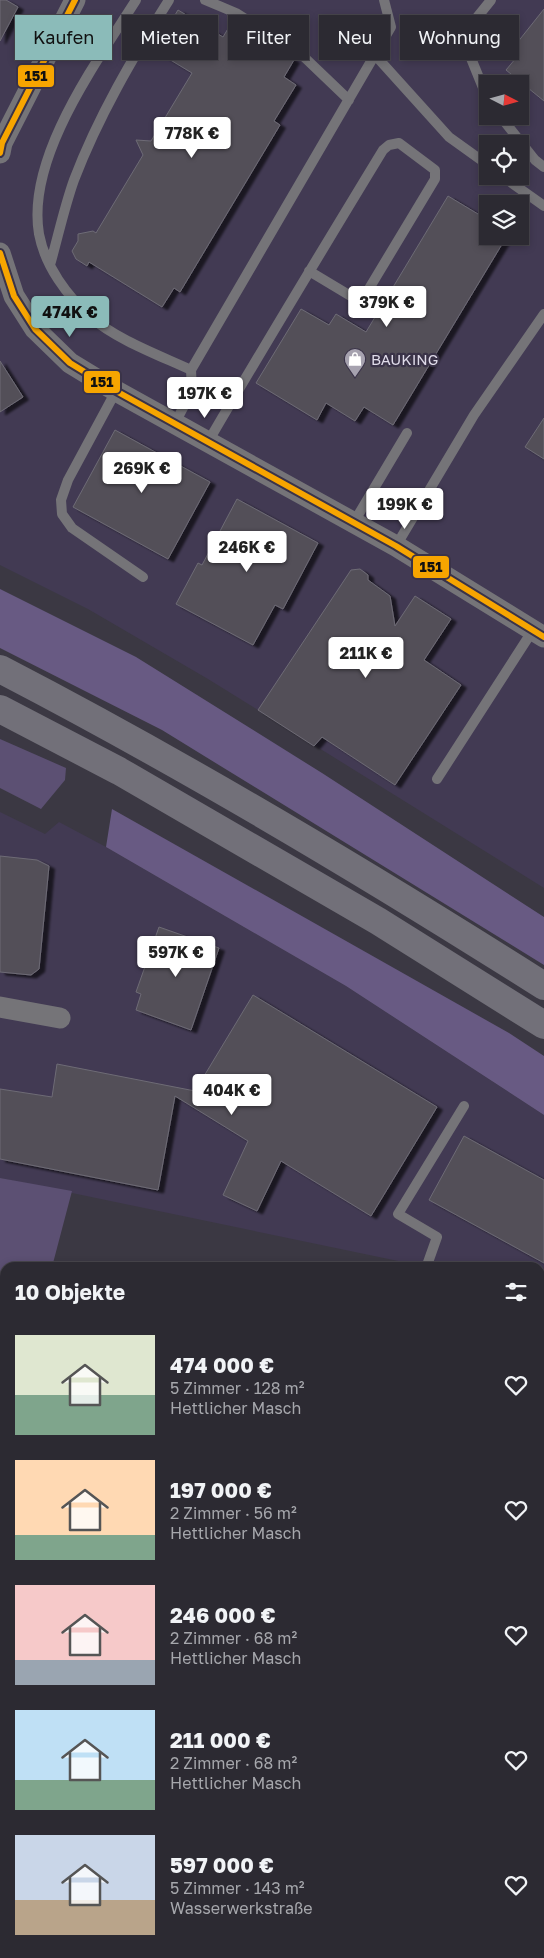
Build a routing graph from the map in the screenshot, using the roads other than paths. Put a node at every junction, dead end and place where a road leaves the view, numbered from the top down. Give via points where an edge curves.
1 (75, 0) edge
2 (136, 0) edge
3 (169, 0) edge
4 (205, 0) edge
5 (384, 0) edge
6 (491, 0) edge
7 (388, 15) edge
8 (372, 60) edge
9 (379, 60) edge
10 (479, 78) edge
11 (349, 100) junction
12 (507, 125) edge
13 (0, 153) edge
14 (479, 159) edge
15 (544, 166) edge
16 (515, 185) edge
17 (544, 206) edge
18 (0, 253) edge
19 (50, 265) junction
20 (310, 271) junction
21 (544, 314) edge
22 (191, 370) junction
23 (116, 391) junction
24 (175, 423) junction
25 (408, 434) dead end
26 (208, 442) junction
27 (354, 522) junction
28 (396, 546) junction
29 (143, 577) dead end
30 (538, 634) edge
31 (0, 669) edge
32 (0, 709) edge
33 (437, 779) dead end
34 (544, 986) edge
35 (0, 1007) edge
36 (60, 1018) dead end
37 (544, 1025) edge
38 (464, 1106) dead end
39 (428, 1262) edge

1 - 13 street via 19,108
2 - 19 lane via 80,90 46,162 39,203 39,234
3 - 19 lane via 108,106 84,155
4 - 11 lane via 236,13 302,55
5 - 7 lane
6 - 10 lane via 462,36
8 - 11 lane
9 - 14 lane via 448,137
11 - 22 lane
12 - 15 lane via 535,160
16 - 17 lane
18 - 23 street via 14,296 35,329 70,363
19 - 22 lane via 67,293 92,318 128,341
20 - 20 lane via 354,298 361,297 435,179 435,170 399,143 389,145
20 - 26 lane
21 - 28 lane via 474,415
22 - 24 lane via 192,391
23 - 24 street
23 - 29 lane via 68,480 61,500 62,514 72,528
24 - 26 street
25 - 27 lane
26 - 27 street
27 - 28 street
28 - 30 street
30 - 33 lane
31 - 34 highway via 105,724 308,839
32 - 37 highway via 88,755 378,922
35 - 36 street
38 - 39 lane via 398,1214 437,1237

